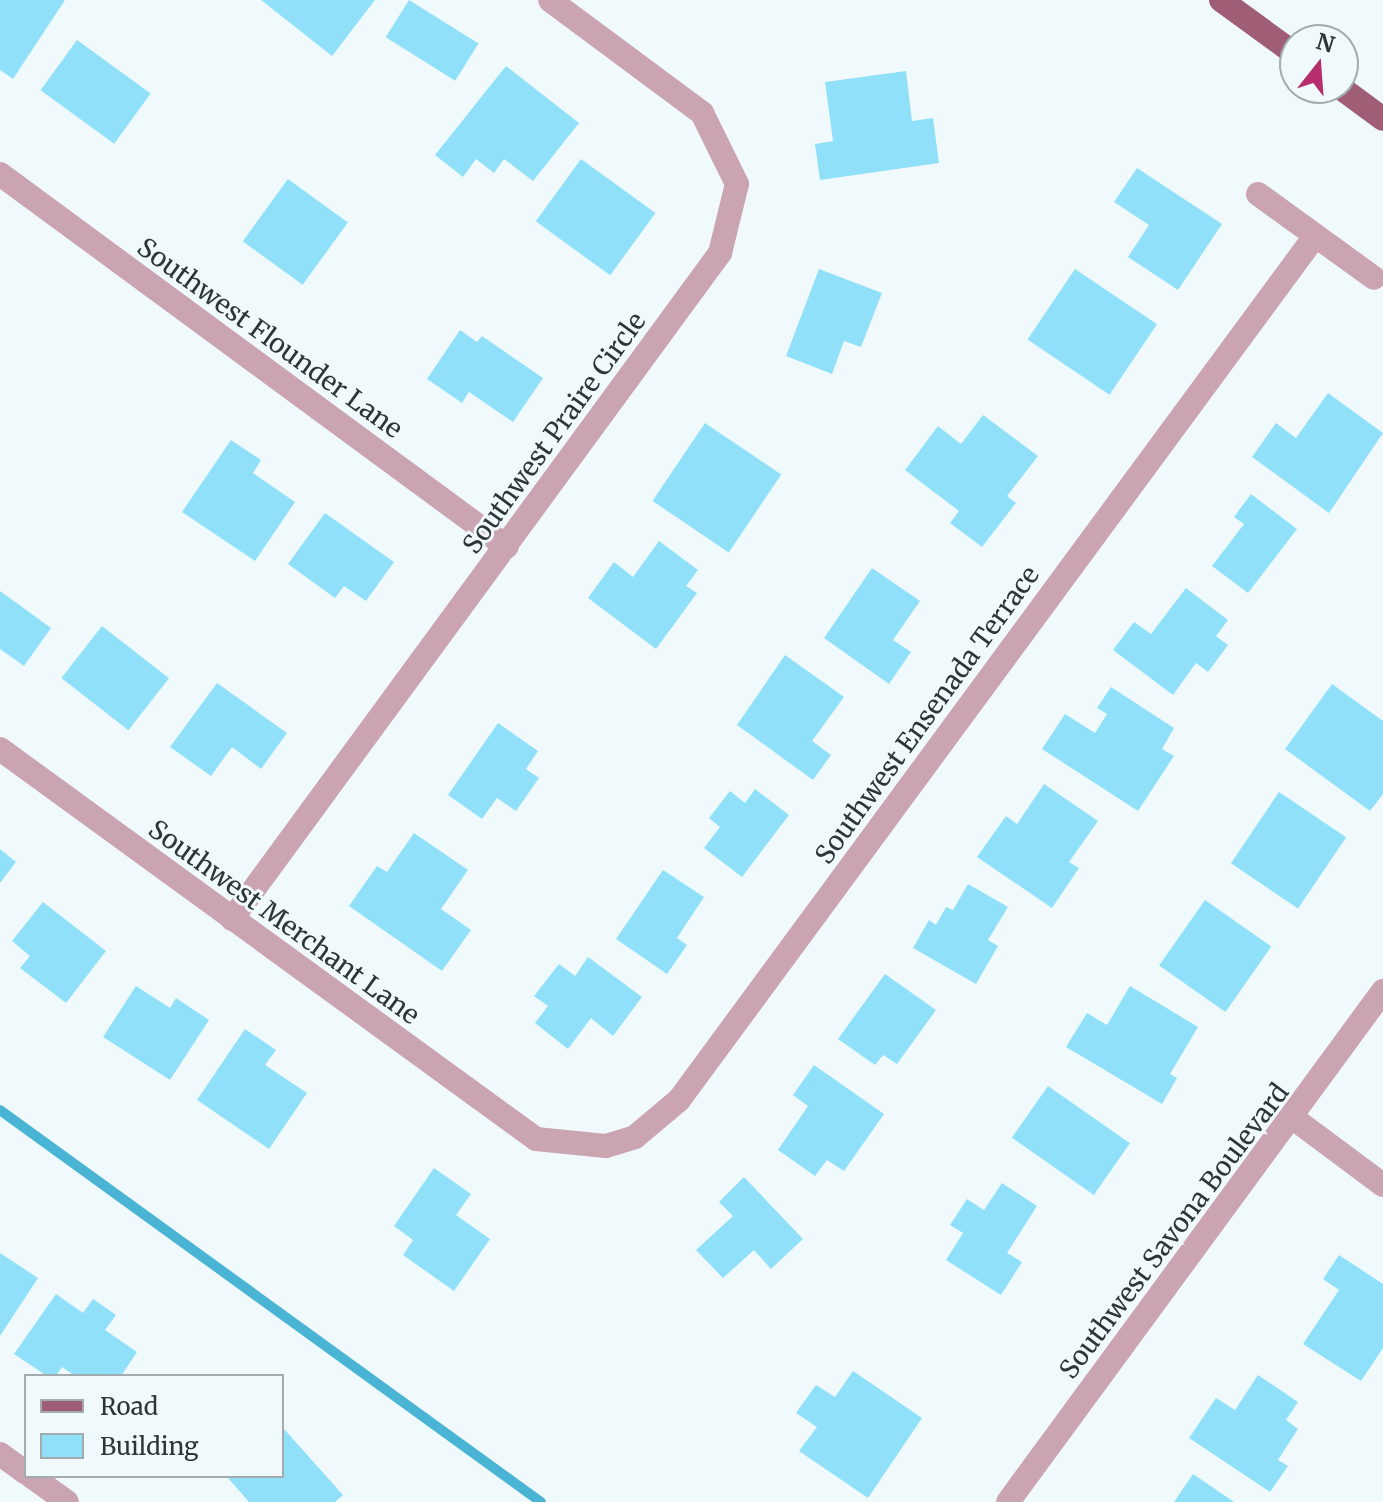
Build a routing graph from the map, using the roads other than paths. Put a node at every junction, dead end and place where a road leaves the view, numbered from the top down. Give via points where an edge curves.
1 (550, 0) edge
2 (1221, 0) edge
3 (1279, 42) edge
4 (1359, 101) edge
5 (1383, 119) edge
6 (0, 174) edge
7 (1258, 194) dead end
8 (1315, 236) junction
9 (1374, 278) dead end
10 (507, 547) junction
11 (0, 749) edge
12 (232, 919) junction
13 (1383, 991) edge
14 (1293, 1118) junction
15 (536, 1139) joint
16 (1383, 1185) edge
17 (0, 1454) edge
18 (24, 1471) edge
19 (34, 1478) edge
20 (67, 1502) edge
21 (1008, 1502) edge

1 - 10 street, Southwest Praire Circle via 702,113 737,184 720,253
2 - 3 main road
4 - 5 main road
6 - 10 street, Southwest Flounder Lane
7 - 8 street
8 - 9 street
8 - 15 street, Southwest Ensenada Terrace via 666,1116 635,1137 606,1146
10 - 12 street, Southwest Praire Circle
11 - 12 street, Southwest Merchant Lane
12 - 15 street, Southwest Merchant Lane
13 - 14 street, Southwest Savona Boulevard
14 - 16 street
14 - 21 street, Southwest Savona Boulevard
17 - 18 street
19 - 20 street

